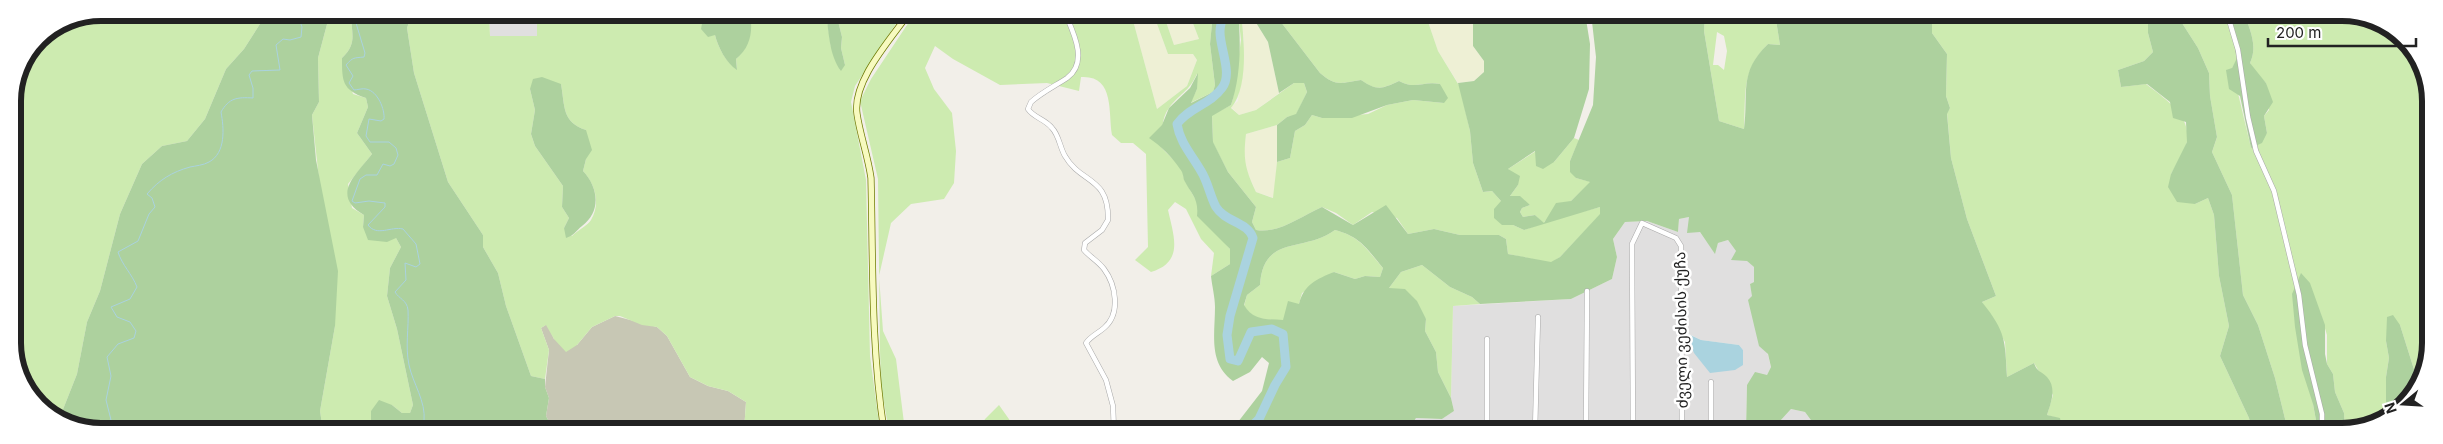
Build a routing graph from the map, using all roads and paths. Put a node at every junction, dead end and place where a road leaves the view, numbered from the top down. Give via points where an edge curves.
1 (903, 21) edge
2 (1068, 21) edge
3 (2229, 21) edge
4 (1587, 291) dead end
5 (1538, 317) dead end
6 (1487, 339) dead end
7 (1710, 382) dead end
8 (883, 423) edge
9 (1114, 423) edge
10 (1487, 423) edge
11 (1535, 423) edge
12 (1586, 423) edge
13 (1633, 423) edge
14 (1682, 423) edge
15 (1711, 423) edge
16 (2322, 423) edge

1 - 8 street via 867,73 856,101 871,178 876,361
2 - 9 street via 1078,51 1078,64 1069,76 1030,102 1028,109 1053,129 1072,166 1093,180 1105,197 1108,220 1102,230 1085,243 1084,250 1104,269 1115,304 1104,328 1086,343 1106,380
3 - 16 street via 2238,50 2256,151 2274,191 2299,294 2305,345
4 - 12 street
5 - 11 street
6 - 10 street
7 - 15 street
13 - 14 street, ძველი ვეძისის ქუჩა via 1632,244 1642,223 1676,238 1681,246

